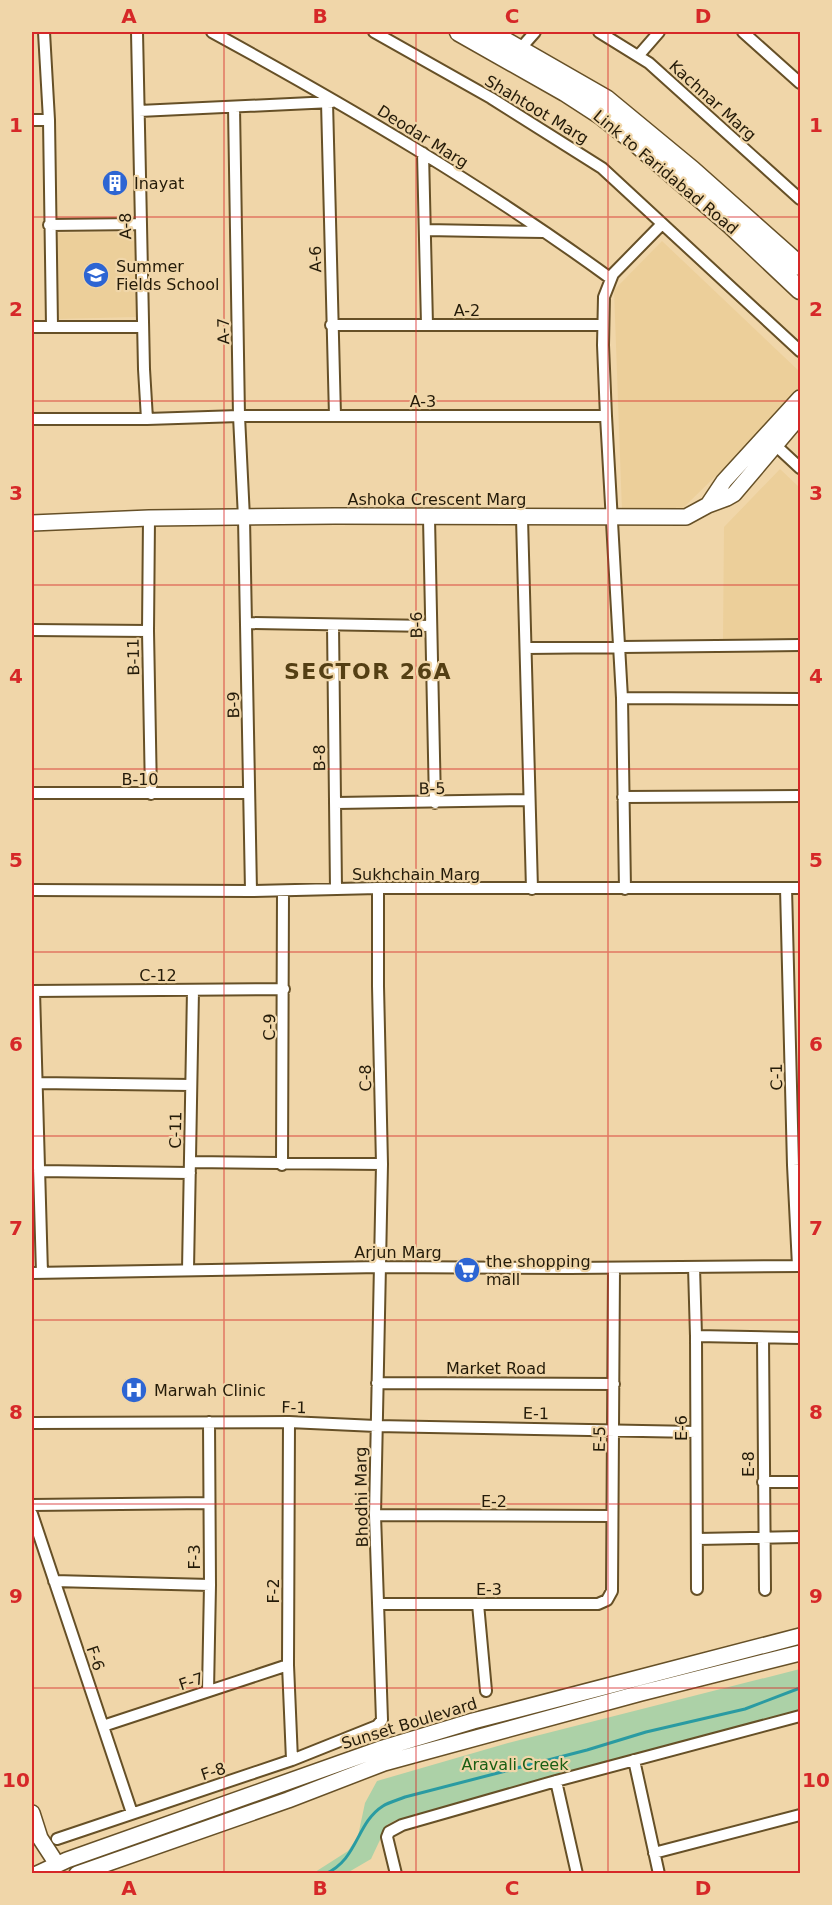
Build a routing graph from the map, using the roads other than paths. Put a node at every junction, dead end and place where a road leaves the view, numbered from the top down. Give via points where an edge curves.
1 (44, 32) edge
2 (137, 32) edge
3 (212, 32) edge
4 (374, 32) edge
5 (459, 32) edge
6 (489, 32) edge
7 (535, 32) edge
8 (599, 32) edge
9 (659, 32) edge
10 (743, 32) edge
11 (520, 49) junction
12 (639, 55) junction
13 (801, 82) edge
14 (333, 102) junction
15 (234, 107) junction
16 (139, 111) junction
17 (32, 120) edge
18 (49, 120) junction
19 (423, 153) junction
20 (801, 199) edge
21 (140, 224) junction
22 (49, 225) junction
23 (666, 228) junction
24 (425, 230) junction
25 (546, 232) junction
26 (801, 266) edge
27 (610, 278) junction
28 (801, 290) edge
29 (331, 325) junction
30 (427, 325) junction
31 (603, 325) junction
32 (52, 326) junction
33 (32, 327) edge
34 (143, 327) junction
35 (801, 351) edge
36 (801, 398) edge
37 (239, 416) junction
38 (334, 416) junction
39 (606, 416) junction
40 (801, 416) edge
41 (32, 419) edge
42 (147, 419) junction
43 (770, 440) junction
44 (801, 468) edge
45 (148, 518) junction
46 (244, 518) junction
47 (429, 518) junction
48 (522, 518) junction
49 (612, 518) junction
50 (32, 523) edge
51 (247, 623) junction
52 (333, 626) junction
53 (431, 626) junction
54 (32, 630) edge
55 (148, 631) junction
56 (801, 645) edge
57 (620, 647) junction
58 (526, 648) junction
59 (622, 698) junction
60 (801, 699) edge
61 (32, 793) edge
62 (249, 793) junction
63 (151, 794) junction
64 (623, 796) junction
65 (801, 796) edge
66 (529, 800) junction
67 (336, 803) junction
68 (435, 803) junction
69 (378, 888) junction
70 (786, 888) junction
71 (801, 888) edge
72 (336, 889) junction
73 (531, 889) junction
74 (625, 889) junction
75 (32, 890) edge
76 (251, 891) junction
77 (284, 891) junction
78 (284, 989) junction
79 (193, 990) junction
80 (33, 991) edge
81 (37, 1083) junction
82 (191, 1084) junction
83 (796, 1106) edge
84 (382, 1164) junction
85 (282, 1165) junction
86 (797, 1165) edge
87 (190, 1168) junction
88 (39, 1172) junction
89 (799, 1266) edge
90 (380, 1267) junction
91 (694, 1267) junction
92 (614, 1268) junction
93 (188, 1270) junction
94 (37, 1273) edge
95 (696, 1336) junction
96 (763, 1338) junction
97 (801, 1338) edge
98 (377, 1383) junction
99 (614, 1384) junction
100 (209, 1422) junction
101 (289, 1422) junction
102 (32, 1423) edge
103 (376, 1426) junction
104 (614, 1430) junction
105 (696, 1432) junction
106 (763, 1482) junction
107 (801, 1482) edge
108 (209, 1503) junction
109 (32, 1505) edge
110 (32, 1514) edge
111 (375, 1515) junction
112 (612, 1516) junction
113 (763, 1537) junction
114 (801, 1537) edge
115 (697, 1539) junction
116 (54, 1581) junction
117 (210, 1585) junction
118 (697, 1589) dead end
119 (765, 1590) dead end
120 (380, 1604) junction
121 (478, 1604) junction
122 (598, 1604) joint
123 (801, 1636) edge
124 (801, 1653) edge
125 (288, 1665) junction
126 (639, 1686) junction
127 (208, 1691) junction
128 (486, 1691) dead end
129 (801, 1716) edge
130 (103, 1726) junction
131 (377, 1726) joint
132 (292, 1760) junction
133 (634, 1760) junction
134 (556, 1781) junction
135 (283, 1782) junction
136 (288, 1800) junction
137 (32, 1813) edge
138 (132, 1813) junction
139 (801, 1815) edge
140 (57, 1839) dead end
141 (36, 1842) edge
142 (654, 1853) junction
143 (123, 1857) junction
144 (60, 1859) junction
145 (32, 1867) edge
146 (576, 1873) edge
147 (36, 1874) edge
148 (77, 1874) edge
149 (97, 1874) edge
150 (396, 1874) edge
151 (658, 1874) edge

1 - 18 street
2 - 16 street, A-8
3 - 14 street, Deodar Marg
4 - 23 street, Shahtoot Marg via 582,154 624,186
5 - 28 main road, Link to Faridabad Road via 602,116
6 - 11 main road, Link to Faridabad Road
7 - 11 street
8 - 12 street, Kachnar Marg
9 - 12 street
10 - 13 street
11 - 26 main road, Link to Faridabad Road via 606,99
12 - 20 street, Kachnar Marg
14 - 15 street
14 - 19 street, Deodar Marg
14 - 29 street, A-6
15 - 16 street
15 - 37 street, A-7
16 - 21 street, A-8
17 - 18 street
18 - 22 street
19 - 24 street
19 - 25 street, Deodar Marg
21 - 22 street
21 - 34 street, A-8
22 - 32 street
23 - 27 street
23 - 35 street, Shahtoot Marg
24 - 25 street
24 - 30 street
25 - 27 street, Deodar Marg
27 - 31 street via 604,297
29 - 30 street, A-2
29 - 38 street, A-6
30 - 31 street, A-2
31 - 39 street
32 - 33 street
32 - 34 street
34 - 42 street, A-8
36 - 43 main road
37 - 38 street, A-3
37 - 42 street, A-3
37 - 46 street, A-7
38 - 39 street, A-3
39 - 49 street
40 - 43 main road, Ashoka Crescent Marg
41 - 42 street, A-3
43 - 44 street
43 - 49 main road, Ashoka Crescent Marg via 734,494 727,498 686,517
45 - 46 main road, Ashoka Crescent Marg
45 - 50 main road, Ashoka Crescent Marg
45 - 55 street, B-11
46 - 47 main road, Ashoka Crescent Marg
46 - 51 street, B-9
47 - 48 main road, Ashoka Crescent Marg
47 - 53 street, B-6
48 - 49 main road, Ashoka Crescent Marg
48 - 58 street
49 - 57 street
51 - 52 street
51 - 62 street, B-9
52 - 53 street
52 - 67 street, B-8
53 - 68 street, B-6
54 - 55 street
55 - 63 street, B-11
56 - 57 street
57 - 58 street
57 - 59 street
58 - 66 street
59 - 60 street
59 - 64 street
61 - 63 street, B-10
62 - 63 street, B-10
62 - 76 street, B-9
64 - 65 street
64 - 74 street
66 - 68 street, B-5
66 - 73 street
67 - 68 street, B-5
67 - 72 street, B-8
69 - 72 street, Sukhchain Marg
69 - 73 street, Sukhchain Marg
69 - 84 street, C-8
70 - 71 street, Sukhchain Marg
70 - 74 street, Sukhchain Marg
70 - 83 street, C-1
72 - 77 street, Sukhchain Marg
73 - 74 street, Sukhchain Marg
75 - 76 street, Sukhchain Marg
76 - 77 street, Sukhchain Marg
77 - 78 street, C-9
78 - 79 street, C-12
78 - 85 street, C-9
79 - 80 street, C-12
79 - 82 street, C-11
80 - 81 street
81 - 82 street
81 - 88 street
82 - 87 street, C-11
83 - 86 street, C-1
84 - 85 street
84 - 90 street, C-8
85 - 87 street
86 - 89 street, C-1
87 - 88 street
87 - 93 street, C-11
88 - 94 street
89 - 91 street, Arjun Marg
90 - 92 street, Arjun Marg
90 - 93 street, Arjun Marg
90 - 98 street, Bhodhi Marg
91 - 92 street, Arjun Marg
91 - 95 street, E-6
92 - 99 street, E-5
93 - 94 street, Arjun Marg
95 - 96 street
95 - 105 street, E-6
96 - 97 street
96 - 106 street, E-8
98 - 99 street, Market Road
98 - 103 street, Bhodhi Marg
99 - 104 street, E-5
100 - 101 street, F-1
100 - 102 street, F-1
100 - 108 street, F-3
101 - 103 street, F-1
101 - 125 street, F-2
103 - 104 street, E-1
103 - 111 street, Bhodhi Marg
104 - 105 street, E-1
104 - 112 street, E-5
105 - 115 street, E-6
106 - 107 street
106 - 113 street, E-8
108 - 109 street
108 - 117 street, F-3
110 - 116 street, F-6
111 - 112 street, E-2
111 - 120 street, Bhodhi Marg
112 - 122 street, E-5 via 612,1591 607,1600
113 - 114 street
113 - 115 street
113 - 119 street, E-8
115 - 118 street, E-6
116 - 117 street
116 - 130 street, F-6
117 - 127 street, F-3
120 - 121 street, E-3
120 - 131 street, Bhodhi Marg via 383,1713
121 - 122 street, E-3
121 - 128 street
123 - 126 main road, Sunset Boulevard
124 - 126 main road, Sunset Boulevard
125 - 127 street, F-7
125 - 132 street, F-2
126 - 135 main road, Sunset Boulevard via 452,1727
126 - 136 main road, Sunset Boulevard via 384,1763
127 - 130 street, F-7
129 - 133 street
130 - 138 street, F-6
131 - 132 street, F-8
132 - 138 street, F-8
133 - 134 street
133 - 142 street
134 - 146 street
134 - 150 street via 395,1828 387,1837
135 - 136 main road
135 - 144 main road, Sunset Boulevard
136 - 143 main road, Sunset Boulevard
137 - 141 main road
138 - 140 street, F-8
139 - 142 street
141 - 144 main road
142 - 151 street
143 - 148 main road, Sunset Boulevard
143 - 149 main road
144 - 147 main road, Sunset Boulevard
145 - 147 main road

